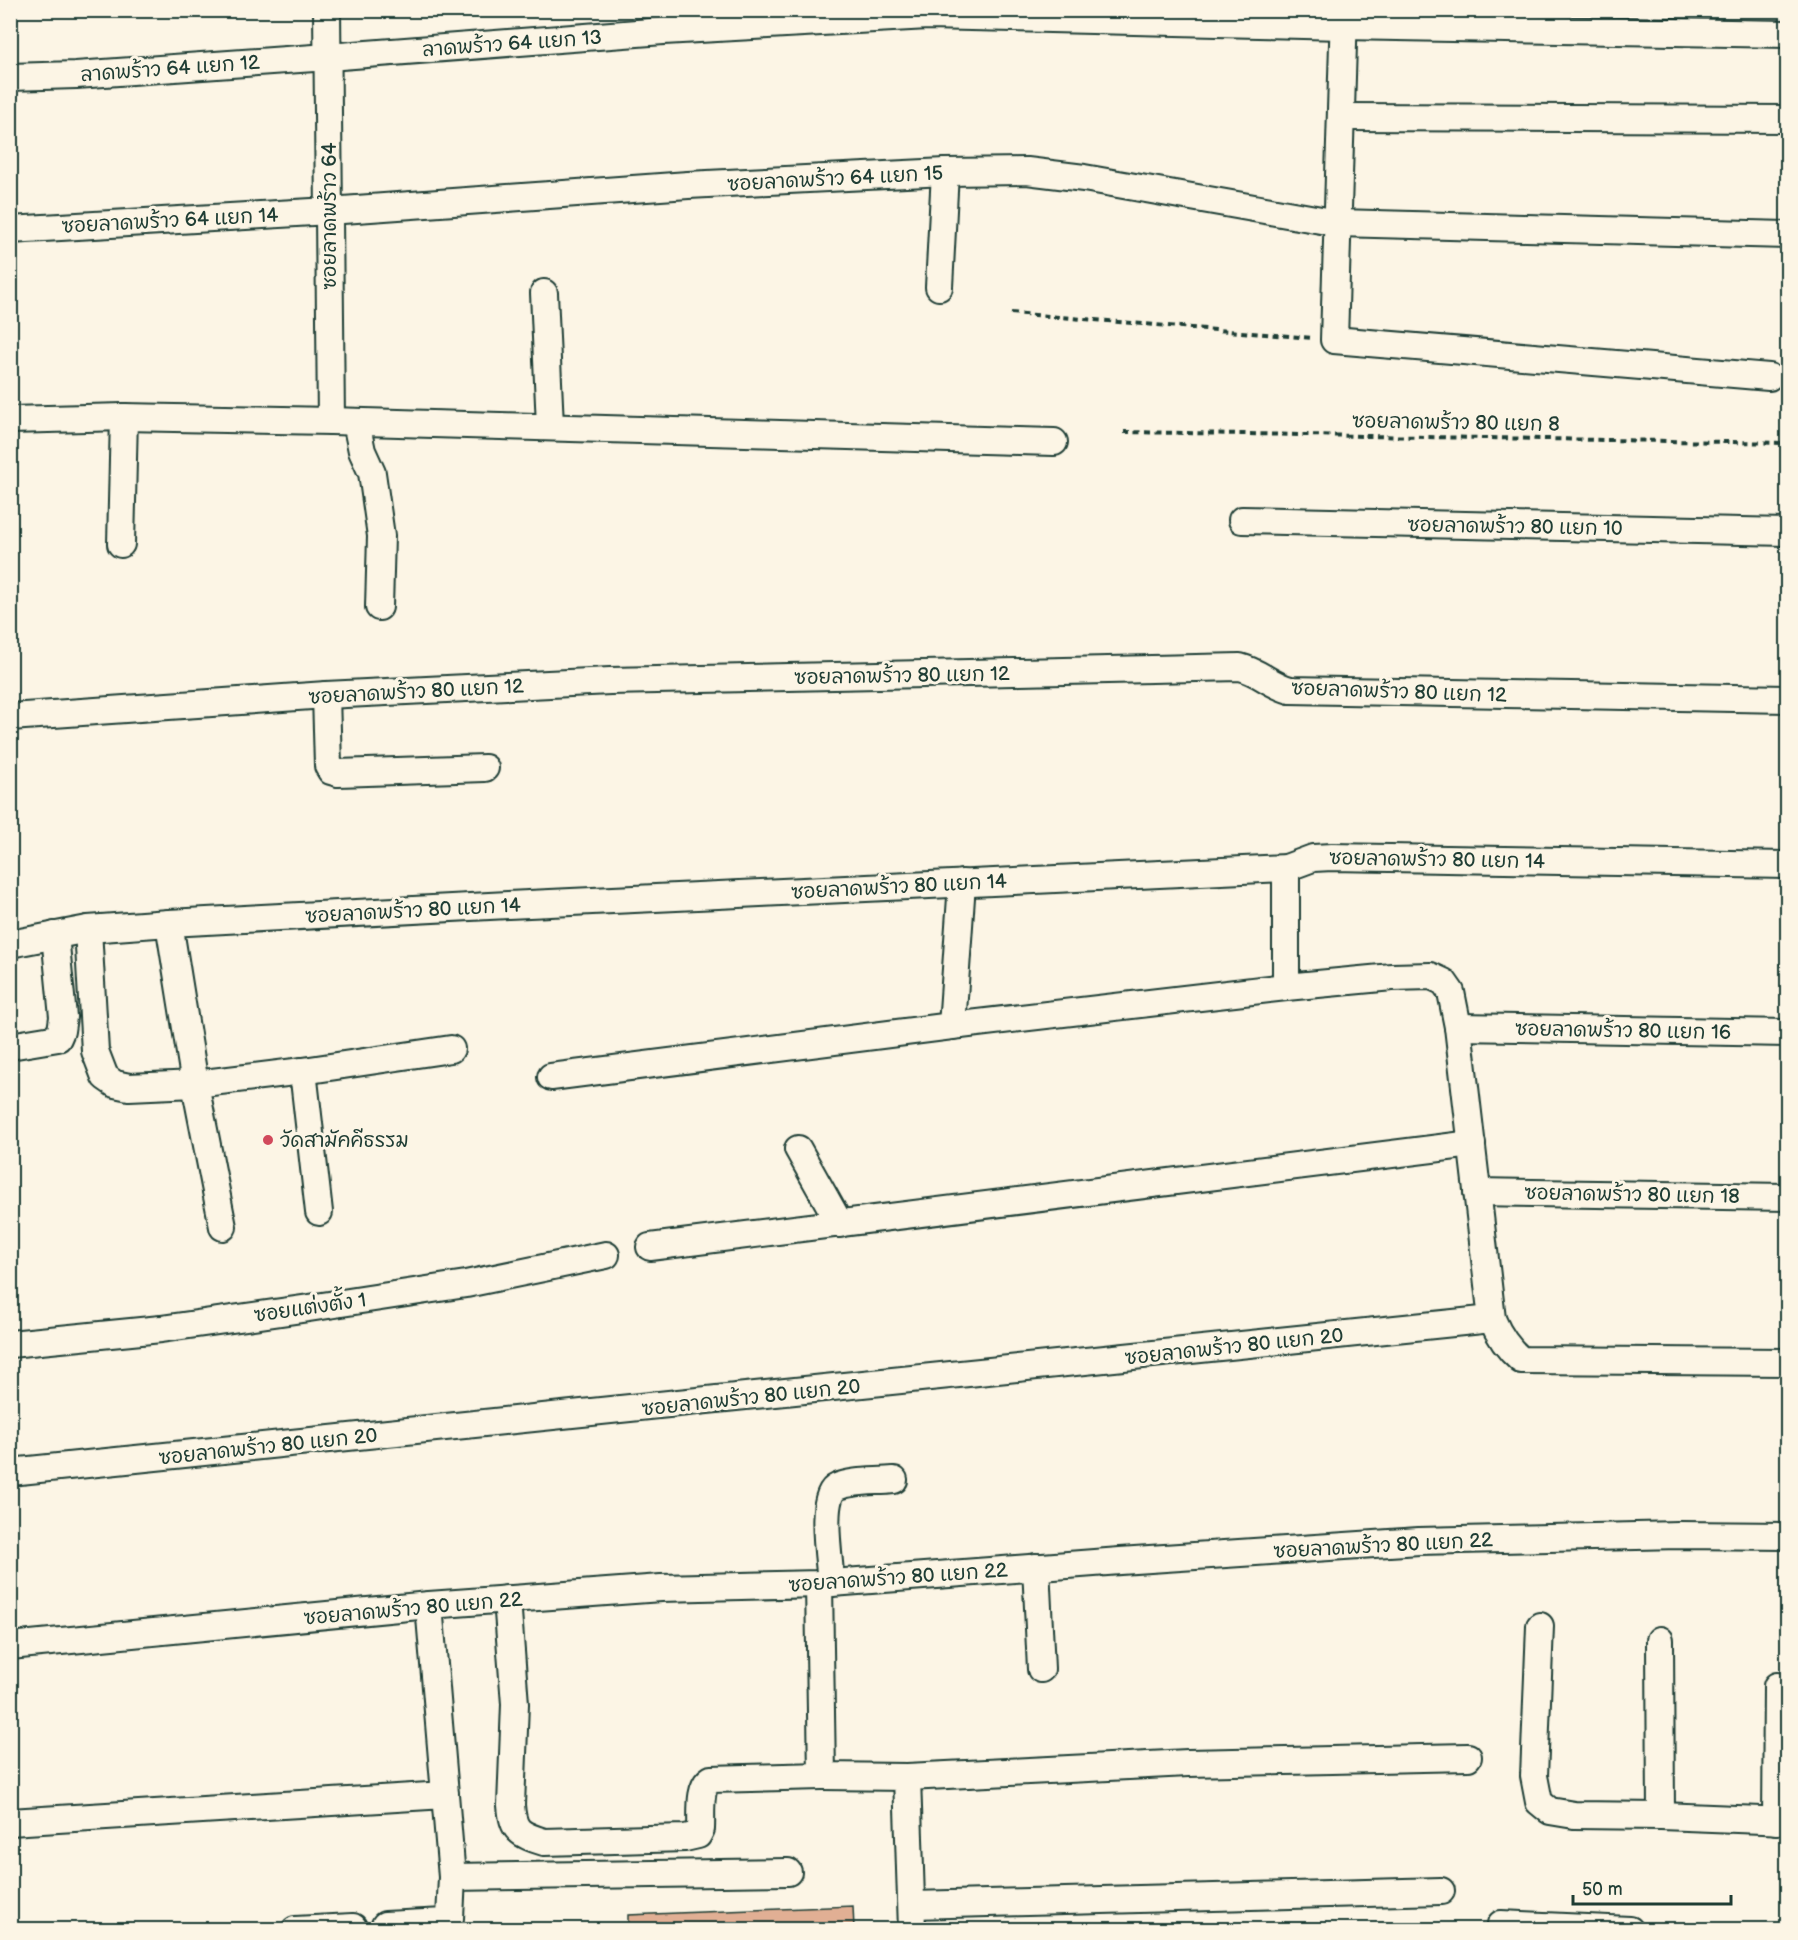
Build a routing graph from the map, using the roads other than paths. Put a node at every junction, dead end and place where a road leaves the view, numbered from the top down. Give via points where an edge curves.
1 (327, 10) edge
2 (1344, 18) edge
3 (1788, 34) edge
4 (328, 57) junction
5 (10, 77) edge
6 (1341, 117) junction
7 (1788, 119) edge
8 (945, 172) junction
9 (329, 211) junction
10 (1338, 223) junction
11 (10, 230) edge
12 (1788, 235) edge
13 (939, 287) dead end
14 (544, 293) dead end
15 (1769, 377) dead end
16 (124, 417) junction
17 (10, 420) edge
18 (344, 421) junction
19 (550, 426) junction
20 (1054, 442) dead end
21 (1242, 520) dead end
22 (1788, 532) edge
23 (121, 544) dead end
24 (379, 607) dead end
25 (326, 695) junction
26 (1788, 699) edge
27 (10, 717) edge
28 (485, 768) dead end
29 (1788, 865) edge
30 (1286, 868) junction
31 (962, 883) junction
32 (169, 923) junction
33 (88, 929) junction
34 (55, 935) junction
35 (10, 944) edge
36 (1286, 987) junction
37 (952, 1026) junction
38 (1458, 1027) junction
39 (1788, 1033) edge
40 (10, 1046) edge
41 (451, 1049) dead end
42 (303, 1071) junction
43 (551, 1077) dead end
44 (195, 1084) junction
45 (1472, 1143) junction
46 (798, 1149) dead end
47 (1477, 1192) junction
48 (1788, 1197) edge
49 (319, 1212) dead end
50 (840, 1224) junction
51 (223, 1227) dead end
52 (650, 1247) dead end
53 (606, 1255) dead end
54 (1491, 1319) junction
55 (10, 1344) edge
56 (1788, 1362) edge
57 (10, 1473) edge
58 (894, 1480) dead end
59 (1788, 1536) edge
60 (1036, 1567) junction
61 (825, 1583) junction
62 (507, 1599) junction
63 (429, 1605) junction
64 (1540, 1626) dead end
65 (1660, 1640) dead end
66 (10, 1646) edge
67 (1041, 1669) dead end
68 (1778, 1686) dead end
69 (1468, 1757) dead end
70 (822, 1776) junction
71 (907, 1777) junction
72 (445, 1795) junction
73 (1661, 1816) junction
74 (1782, 1821) edge
75 (10, 1822) edge
76 (788, 1872) dead end
77 (452, 1877) junction
78 (1441, 1891) dead end
79 (912, 1917) edge
80 (1501, 1924) dead end
81 (386, 1925) dead end
82 (353, 1927) dead end
83 (295, 1929) edge
84 (1630, 1929) edge

1 - 4 street, ซอยลาดพร้าว 64
2 - 3 street, ลาดพร้าว 64 แยก 13
2 - 4 street, ลาดพร้าว 64 แยก 13 via 928,16 663,31
2 - 6 street
4 - 5 street, ลาดพร้าว 64 แยก 12
4 - 9 street, ซอยลาดพร้าว 64
6 - 7 street
6 - 10 street
8 - 9 street, ซอยลาดพร้าว 64 แยก 15 via 676,186
8 - 10 street, ซอยลาดพร้าว 64 แยก 15 via 1027,171 1084,178
8 - 13 street
9 - 11 street, ซอยลาดพร้าว 64 แยก 14
9 - 18 street, ซอยลาดพร้าว 64
10 - 12 street, ซอยลาดพร้าว 64 แยก 15
10 - 15 street via 1334,340
14 - 19 street
16 - 17 street
16 - 18 street
16 - 23 street
18 - 19 street
18 - 24 street, ซอยลาดพร้าว 64 via 372,473 381,536
19 - 20 street
21 - 22 street, ซอยลาดพร้าว 80 แยก 10
25 - 26 street, ซอยลาดพร้าว 80 แยก 12 via 610,681 1240,667 1254,671 1276,687 1290,690
25 - 27 street, ซอยลาดพร้าว 80 แยก 12
25 - 28 street via 331,771
29 - 30 street, ซอยลาดพร้าว 80 แยก 14 via 1332,856
30 - 31 street, ซอยลาดพร้าว 80 แยก 14
30 - 36 street
31 - 32 street, ซอยลาดพร้าว 80 แยก 14
31 - 37 street
32 - 33 street, ซอยลาดพร้าว 80 แยก 14
32 - 44 street
33 - 34 street, ซอยลาดพร้าว 80 แยก 14
33 - 44 street via 95,1051 105,1077 129,1087
34 - 35 street, ซอยลาดพร้าว 80 แยก 14
34 - 40 street via 61,1031 58,1038
36 - 37 street
36 - 38 street via 1431,976 1444,982 1451,992
37 - 43 street
38 - 39 street, ซอยลาดพร้าว 80 แยก 16
38 - 45 street
41 - 42 street
42 - 44 street
42 - 49 street
44 - 51 street
45 - 47 street
45 - 50 street
46 - 50 street
47 - 48 street, ซอยลาดพร้าว 80 แยก 18
47 - 54 street
50 - 52 street
53 - 55 street, ซอยแต่งตั้ง 1 via 466,1284 320,1306 161,1329
54 - 56 street via 1500,1338 1521,1360
54 - 57 street, ซอยลาดพร้าว 80 แยก 20
58 - 61 street via 848,1484 830,1493
59 - 60 street, ซอยลาดพร้าว 80 แยก 22 via 1419,1541
60 - 61 street, ซอยลาดพร้าว 80 แยก 22
60 - 67 street
61 - 62 street, ซอยลาดพร้าว 80 แยก 22 via 661,1588
61 - 70 street
62 - 63 street, ซอยลาดพร้าว 80 แยก 22
62 - 70 street via 515,1704 512,1821 526,1836 544,1842 692,1837 701,1829 703,1790 711,1779
63 - 66 street, ซอยลาดพร้าว 80 แยก 22
63 - 72 street
64 - 73 street via 1534,1776 1539,1802 1550,1811 1574,1815
65 - 73 street
68 - 74 street
69 - 71 street via 1188,1763
70 - 71 street
71 - 79 street
72 - 75 street
72 - 77 street
73 - 74 street
76 - 77 street
77 - 81 street via 450,1918 445,1922
78 - 79 street
80 - 84 street
82 - 83 street

